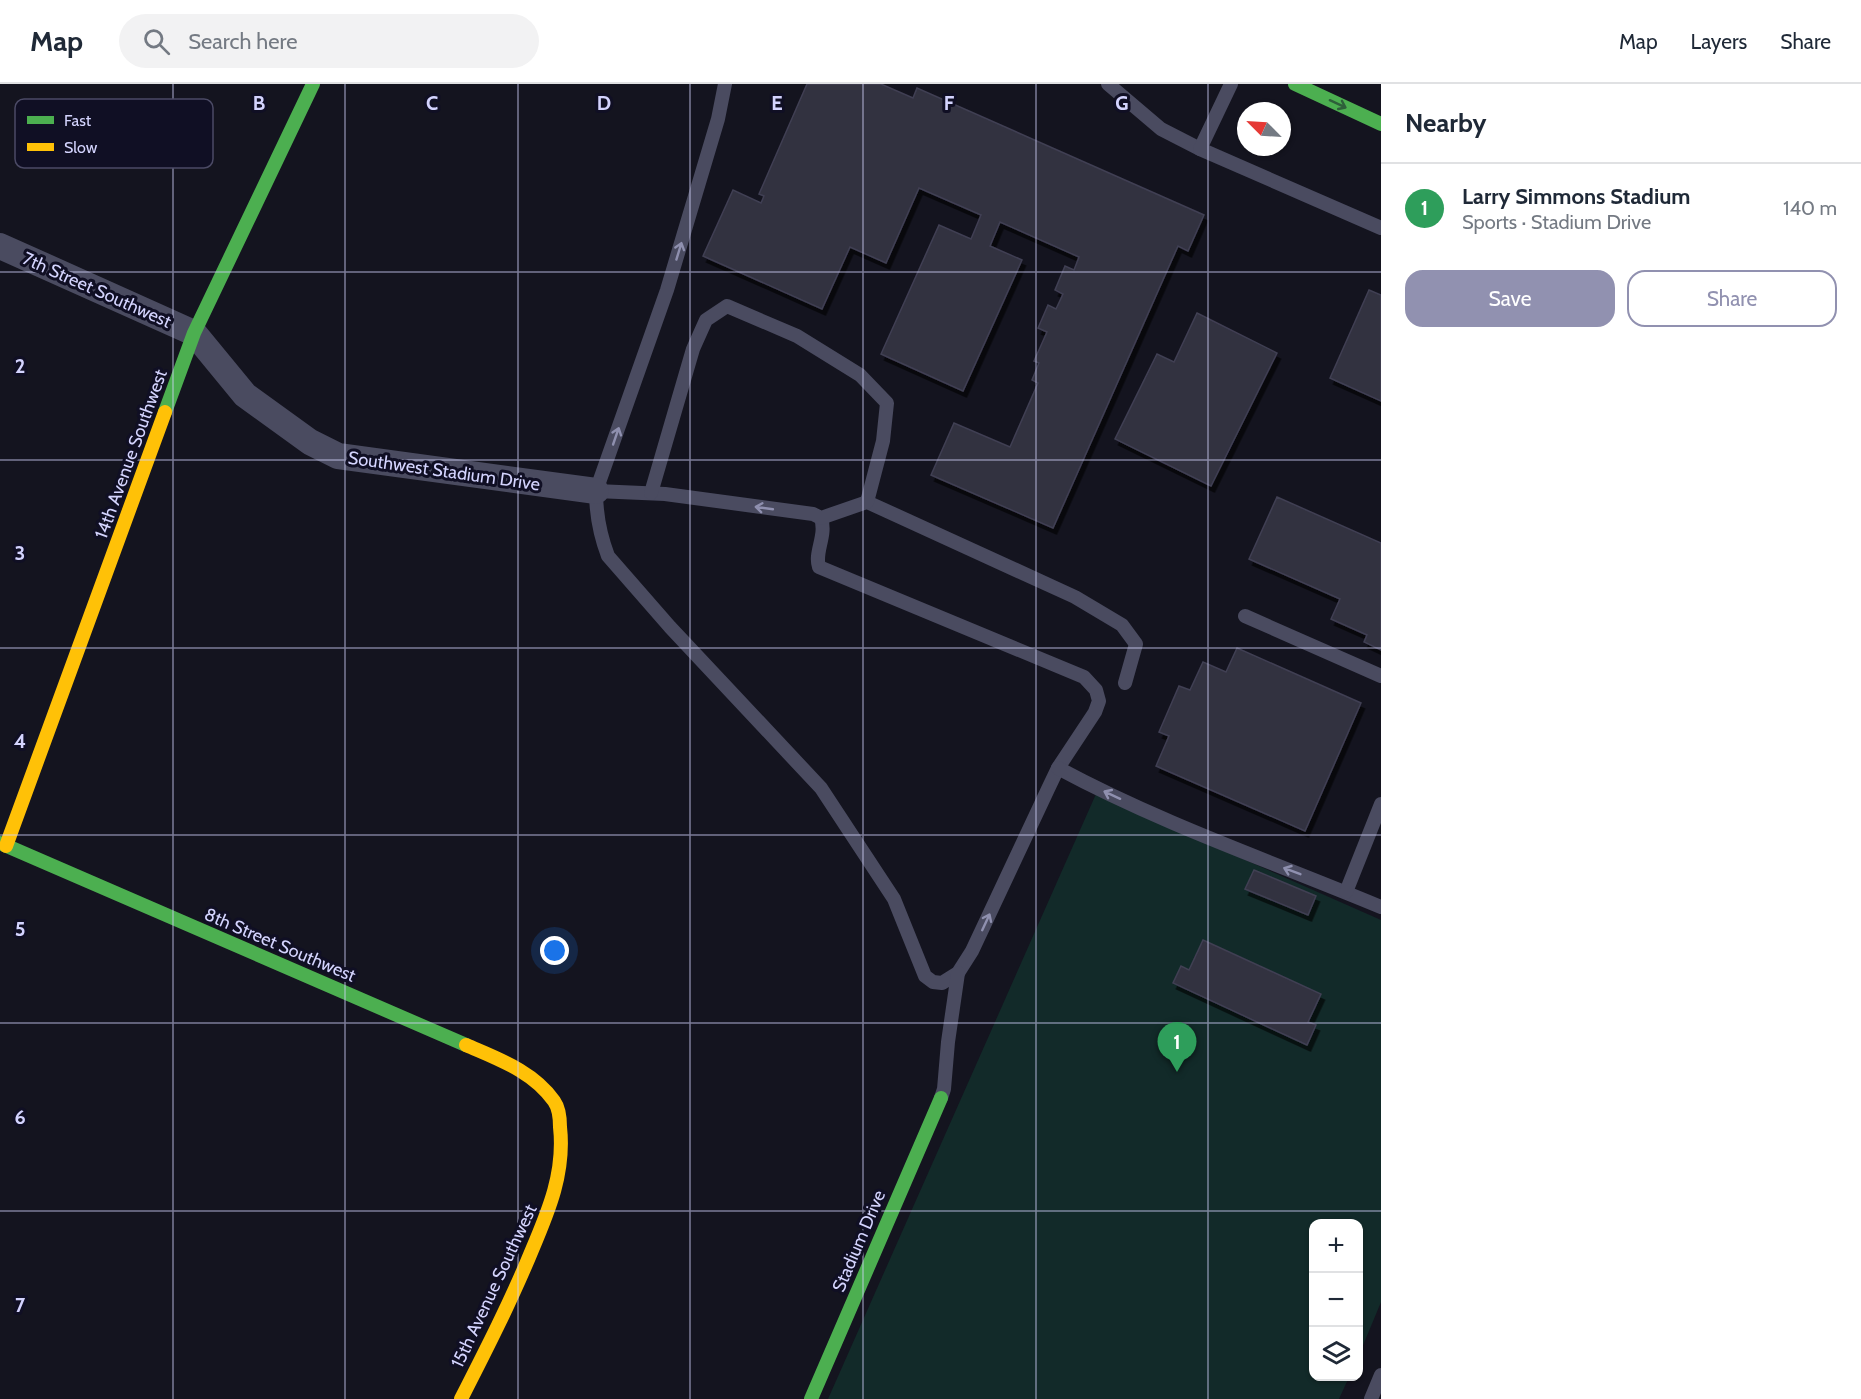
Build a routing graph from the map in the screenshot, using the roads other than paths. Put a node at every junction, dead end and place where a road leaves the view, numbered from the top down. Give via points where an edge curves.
1 (313, 84) edge
2 (725, 84) edge
3 (1108, 84) edge
4 (1231, 84) edge
5 (1295, 84) edge
6 (1381, 124) edge
7 (1200, 149) junction
8 (1381, 228) edge
9 (0, 246) edge
10 (194, 333) junction
11 (596, 491) junction
12 (651, 493) junction
13 (867, 502) junction
14 (821, 518) junction
15 (1245, 616) dead end
16 (1381, 676) edge
17 (1125, 683) dead end
18 (1058, 768) junction
19 (1381, 804) edge
20 (3, 844) edge
21 (1346, 892) junction
22 (1381, 907) edge
23 (958, 973) junction
24 (541, 1086) joint
25 (940, 1098) joint
26 (1381, 1375) edge
27 (461, 1399) edge
28 (811, 1399) edge
29 (1371, 1399) edge

1 - 10 street, 14th Avenue Southwest
11 -> 2 lane via 667,290
3 - 7 lane via 1161,129
4 - 7 lane
5 -> 6 street
7 - 8 lane
9 - 10 street, 7th Street Southwest
10 - 11 street, Southwest Stadium Drive via 245,395 310,442 338,456
10 - 20 street, 14th Avenue Southwest
11 - 12 lane
11 - 23 lane via 608,556 821,788 894,899 925,976 942,983
12 - 13 lane via 693,349 706,320 728,306 796,336 860,375 887,403 883,441
14 -> 12 lane
13 - 14 lane
13 - 17 lane via 1075,597 1122,625 1136,644
14 - 18 lane via 824,527 819,567 1084,677 1096,690 1099,701
15 - 16 lane
21 -> 18 lane via 1175,824
23 -> 18 lane
19 - 21 lane
20 - 24 street, 8th Street Southwest via 518,1068
21 - 22 lane
23 - 25 lane
24 - 27 street, 15th Avenue Southwest via 555,1102 562,1141 553,1200 516,1290
25 - 28 street, Stadium Drive
26 - 29 lane

